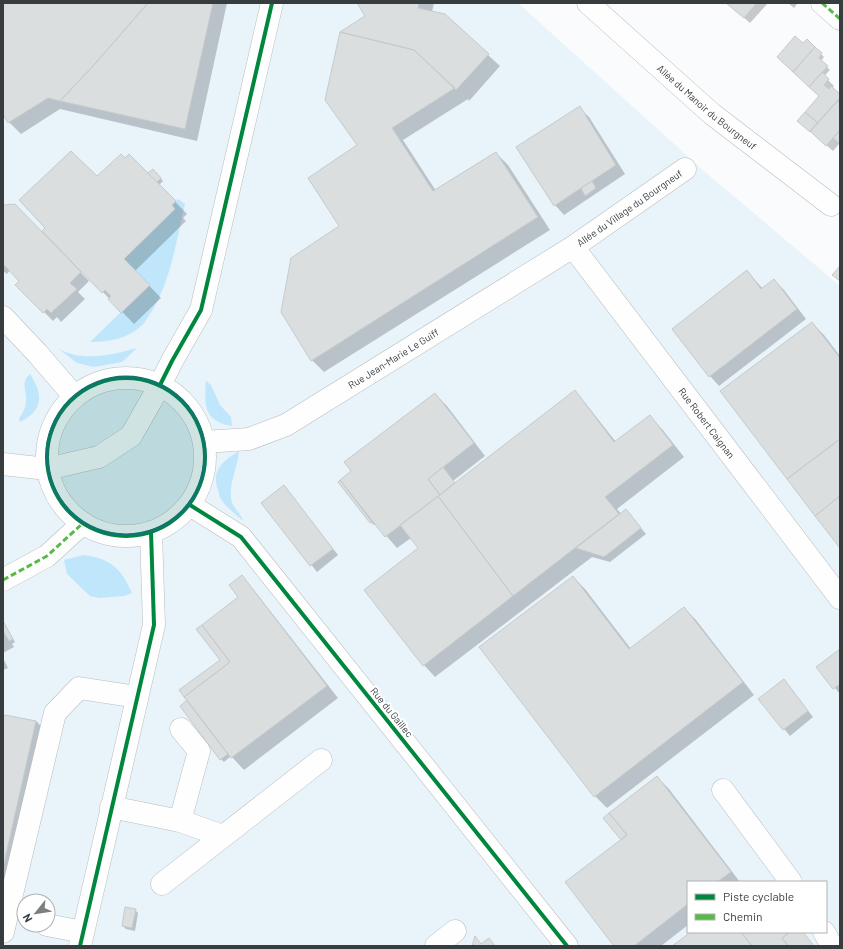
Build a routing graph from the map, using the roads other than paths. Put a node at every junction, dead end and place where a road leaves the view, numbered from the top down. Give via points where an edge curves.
1 (272, 3) edge
2 (588, 3) edge
3 (822, 3) edge
4 (840, 19) edge
5 (685, 169) dead end
6 (831, 204) dead end
7 (573, 247) junction
8 (3, 317) edge
9 (160, 385) junction
10 (74, 396) junction
11 (204, 442) junction
12 (3, 464) edge
13 (47, 469) junction
14 (190, 504) junction
15 (83, 524) junction
16 (151, 532) junction
17 (3, 580) edge
18 (840, 598) edge
19 (137, 697) junction
20 (182, 728) dead end
21 (321, 760) dead end
22 (723, 790) dead end
23 (111, 807) junction
24 (180, 821) junction
25 (223, 836) junction
26 (790, 881) edge
27 (162, 884) dead end
28 (11, 923) edge
29 (56, 929) edge
30 (454, 932) dead end
31 (825, 933) edge
32 (81, 939) edge
33 (436, 946) edge
34 (567, 946) edge
35 (832, 946) edge

1 - 9 street via 201,310
2 - 6 street, Allée du Manoir du Bourgneuf via 712,114
3 - 4 street
5 - 7 street, Allée du Village du Bourgneuf
7 - 11 street, Rue Jean-Marie Le Guiff via 286,425 249,439
7 - 18 street, Rue Robert Caignan
8 - 10 street via 38,352
9 - 10 street via 138,378 116,377 93,384
9 - 11 street via 181,399 196,418
9 - 13 street via 131,436 99,457
10 - 13 street via 57,417 48,442
11 - 14 street via 206,464 200,485
12 - 13 street
13 - 15 street via 59,500
14 - 16 street via 172,522
14 - 34 street, Rue du Gaillec via 241,537
15 - 16 street via 104,533 128,536
15 - 17 street via 47,556
16 - 19 street via 154,624
19 - 23 street
19 - 28 street via 79,688 55,713
20 - 24 street via 199,751
21 - 25 street
22 - 26 street
23 - 24 street
23 - 32 street
24 - 25 street
25 - 27 street
29 - 32 street
30 - 33 street
31 - 35 street

